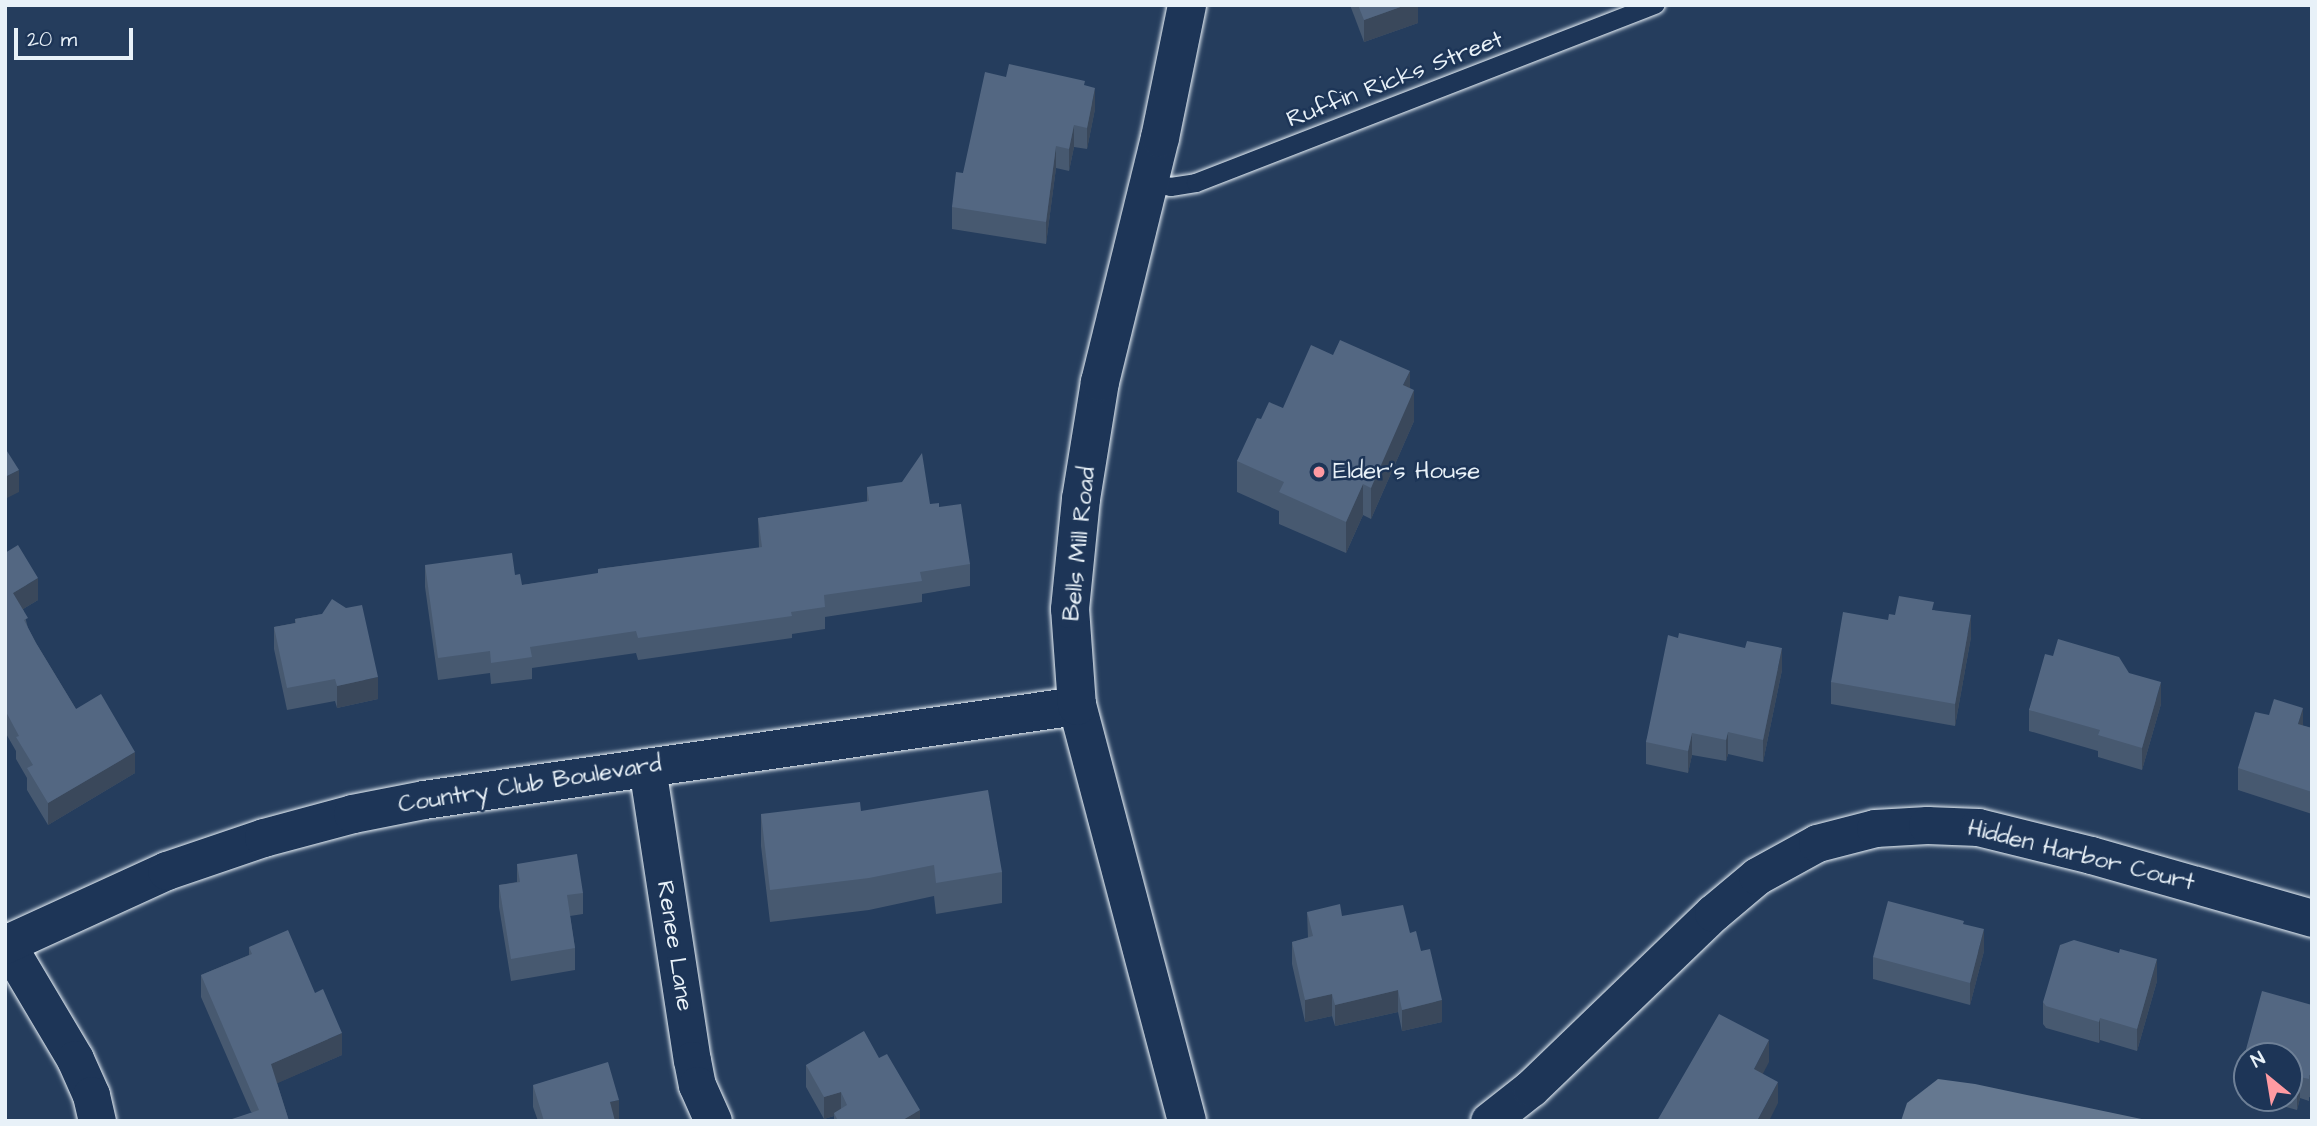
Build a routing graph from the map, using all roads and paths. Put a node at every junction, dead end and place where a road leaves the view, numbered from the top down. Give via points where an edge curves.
1 (1187, 5) edge
2 (1656, 5) edge
3 (1149, 183) junction
4 (1077, 705) junction
5 (647, 767) junction
6 (2312, 918) edge
7 (6, 944) edge
8 (1530, 1108) edge
9 (97, 1121) edge
10 (713, 1121) edge
11 (1187, 1121) edge
12 (1489, 1121) edge

1 - 3 street, Bells Mill Road
2 - 3 lane, Ruffin Ricks Street via 1196,183 1171,187
3 - 4 street, Bells Mill Road via 1100,382 1081,499 1070,609
4 - 5 street, Country Club Boulevard
4 - 11 street, Bells Mill Road
5 - 7 street, Country Club Boulevard via 424,800 264,838 167,871
5 - 10 street, Renee Lane via 692,1060
6 - 8 street, Hidden Harbor Court via 1978,827 1875,828 1817,843 1757,876 1713,913
7 - 9 street via 75,1059
8 - 12 street, Hidden Harbor Court

